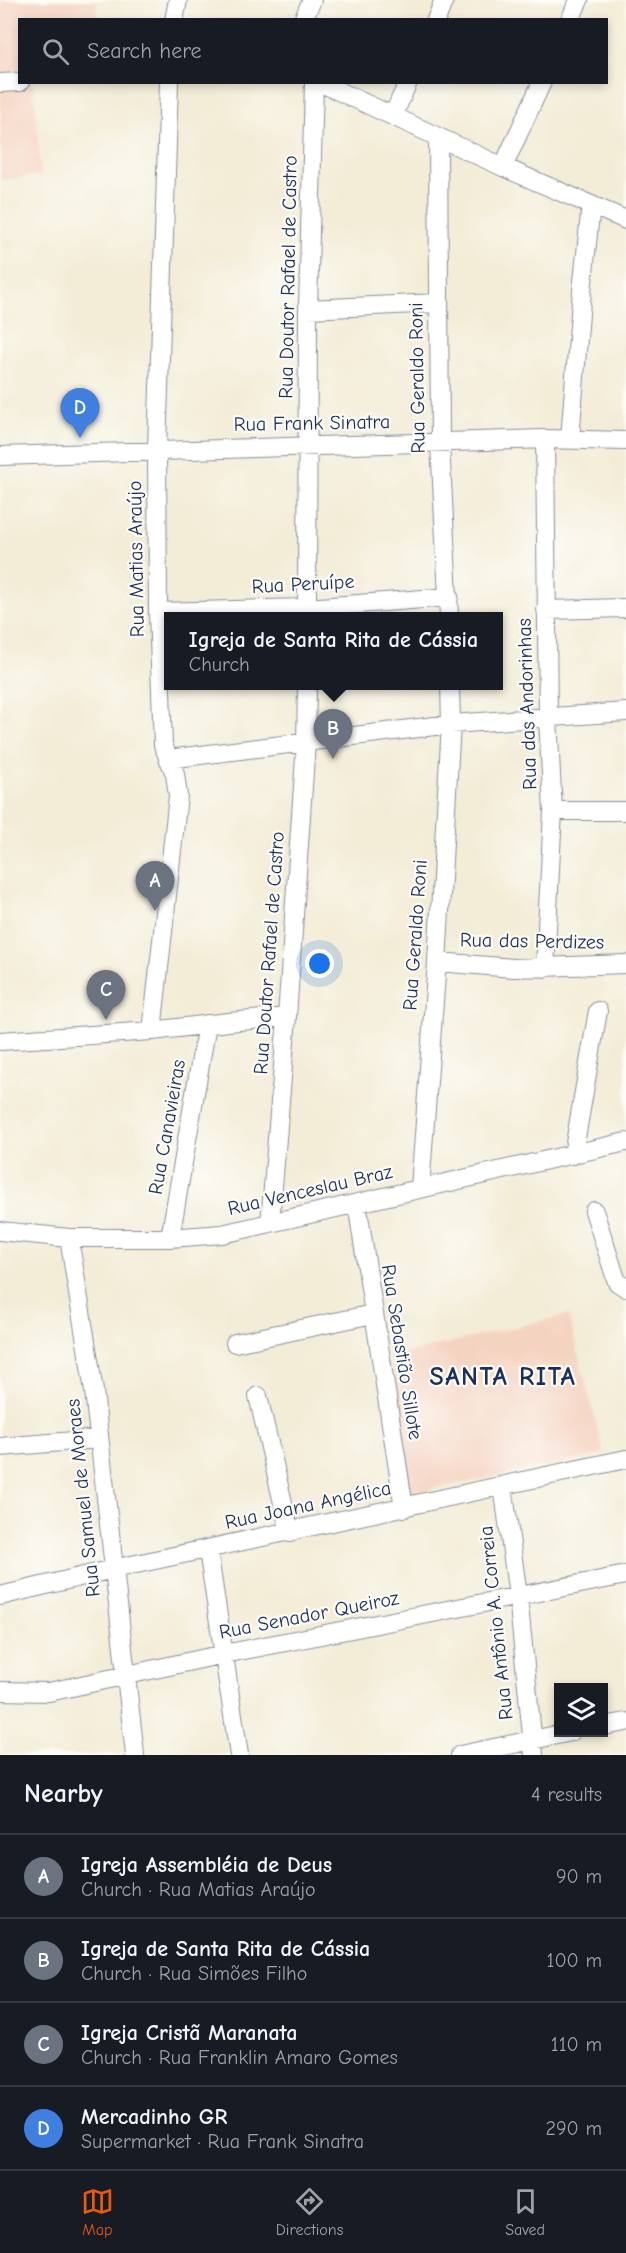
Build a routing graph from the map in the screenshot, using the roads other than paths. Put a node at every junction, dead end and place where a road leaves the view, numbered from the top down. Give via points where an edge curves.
1 (178, 0) edge
2 (312, 0) edge
3 (444, 0) edge
4 (579, 0) edge
5 (174, 18) edge
6 (304, 18) edge
7 (437, 18) edge
8 (571, 18) edge
9 (18, 82) edge
10 (0, 83) edge
11 (169, 84) edge
12 (314, 84) edge
13 (323, 84) edge
14 (407, 84) edge
15 (541, 84) edge
16 (393, 116) junction
17 (438, 138) junction
18 (503, 167) junction
19 (591, 205) junction
20 (626, 220) edge
21 (438, 303) junction
22 (308, 309) junction
23 (545, 439) junction
24 (570, 440) junction
25 (626, 441) edge
26 (440, 443) junction
27 (309, 446) junction
28 (158, 449) junction
29 (0, 456) edge
30 (449, 597) junction
31 (626, 608) edge
32 (546, 610) junction
33 (158, 612) junction
34 (307, 612) edge
35 (449, 612) edge
36 (307, 690) edge
37 (450, 690) edge
38 (626, 712) edge
39 (548, 718) junction
40 (451, 724) junction
41 (306, 743) junction
42 (168, 759) junction
43 (553, 811) junction
44 (626, 811) edge
45 (437, 962) junction
46 (626, 964) edge
47 (545, 968) junction
48 (598, 1011) dead end
49 (287, 1017) junction
50 (207, 1024) junction
51 (152, 1031) junction
52 (0, 1041) edge
53 (626, 1142) edge
54 (573, 1155) junction
55 (420, 1188) junction
56 (357, 1203) junction
57 (594, 1211) dead end
58 (270, 1223) junction
59 (0, 1231) edge
60 (69, 1238) junction
61 (171, 1238) junction
62 (626, 1288) edge
63 (373, 1314) junction
64 (235, 1343) dead end
65 (258, 1396) dead end
66 (99, 1439) junction
67 (0, 1448) edge
68 (626, 1459) edge
69 (502, 1486) junction
70 (404, 1508) junction
71 (290, 1533) junction
72 (208, 1550) junction
73 (113, 1569) junction
74 (626, 1575) edge
75 (0, 1596) edge
76 (518, 1596) junction
77 (224, 1654) junction
78 (125, 1675) junction
79 (0, 1691) edge
80 (626, 1722) edge
81 (608, 1725) edge
82 (559, 1737) edge
83 (533, 1748) edge
84 (135, 1755) edge
85 (239, 1755) edge
86 (460, 1755) edge

1 - 5 street
2 - 6 street
3 - 7 street
4 - 8 street
9 - 10 street
11 - 28 street, Rua Matias Araújo
12 - 22 street, Rua Doutor Rafael de Castro
13 - 16 street
14 - 16 street
15 - 18 street
16 - 17 street
17 - 18 street
17 - 21 street, Rua Geraldo Roni
18 - 19 street
19 - 20 street
19 - 24 street
21 - 22 street
21 - 26 street, Rua Geraldo Roni
22 - 27 street, Rua Doutor Rafael de Castro
23 - 24 street, Rua Frank Sinatra
23 - 26 street, Rua Frank Sinatra
23 - 32 street, Rua das Andorinhas
24 - 25 street, Rua Frank Sinatra
26 - 27 street, Rua Frank Sinatra
26 - 30 street, Rua Geraldo Roni
27 - 28 street, Rua Frank Sinatra
27 - 34 street, Rua Doutor Rafael de Castro
28 - 29 street, Rua Frank Sinatra
28 - 33 street, Rua Matias Araújo
30 - 34 street, Rua Peruípe
30 - 35 street, Rua Geraldo Roni
31 - 32 street
32 - 39 street, Rua das Andorinhas
33 - 34 street, Rua Peruípe
33 - 42 street, Rua Matias Araújo via 163,745
36 - 41 street, Rua Doutor Rafael de Castro
37 - 40 street, Rua Geraldo Roni
38 - 39 street
39 - 40 street
39 - 43 street, Rua das Andorinhas
40 - 41 street
40 - 45 street, Rua Geraldo Roni
41 - 42 street
41 - 49 street, Rua Doutor Rafael de Castro
42 - 51 street, Rua Matias Araújo via 176,774 178,796
43 - 44 street
43 - 47 street, Rua das Andorinhas
45 - 47 street, Rua das Perdizes
45 - 55 street, Rua Geraldo Roni
46 - 47 street, Rua das Perdizes
48 - 54 street
49 - 50 street
49 - 58 street, Rua Doutor Rafael de Castro
50 - 51 street
50 - 61 street, Rua Canavieiras
51 - 52 street
53 - 54 street, Rua Venceslau Braz
54 - 55 street, Rua Venceslau Braz
55 - 56 street, Rua Venceslau Braz
56 - 58 street, Rua Venceslau Braz
56 - 63 street, Rua Sebastião Sillote
57 - 62 street via 617,1282
58 - 61 street, Rua Venceslau Braz via 222,1234
59 - 60 street, Rua Venceslau Braz
60 - 61 street, Rua Venceslau Braz
60 - 66 street, Rua Samuel de Moraes
63 - 64 street
63 - 70 street, Rua Sebastião Sillote
65 - 71 street
66 - 67 street
66 - 73 street, Rua Samuel de Moraes
68 - 69 street, Rua Joana Angélica
69 - 70 street, Rua Joana Angélica
69 - 76 street, Rua Antônio A. Correia
70 - 71 street, Rua Joana Angélica
71 - 72 street, Rua Joana Angélica
72 - 73 street, Rua Joana Angélica
72 - 77 street
73 - 75 street, Rua Joana Angélica
73 - 78 street, Rua Samuel de Moraes
74 - 76 street, Rua Senador Queiroz
76 - 77 street, Rua Senador Queiroz
76 - 83 street, Rua Antônio A. Correia
77 - 78 street, Rua Senador Queiroz
77 - 85 street
78 - 79 street, Rua Senador Queiroz via 49,1692
78 - 84 street, Rua Samuel de Moraes
80 - 81 street
82 - 83 street
83 - 86 street

